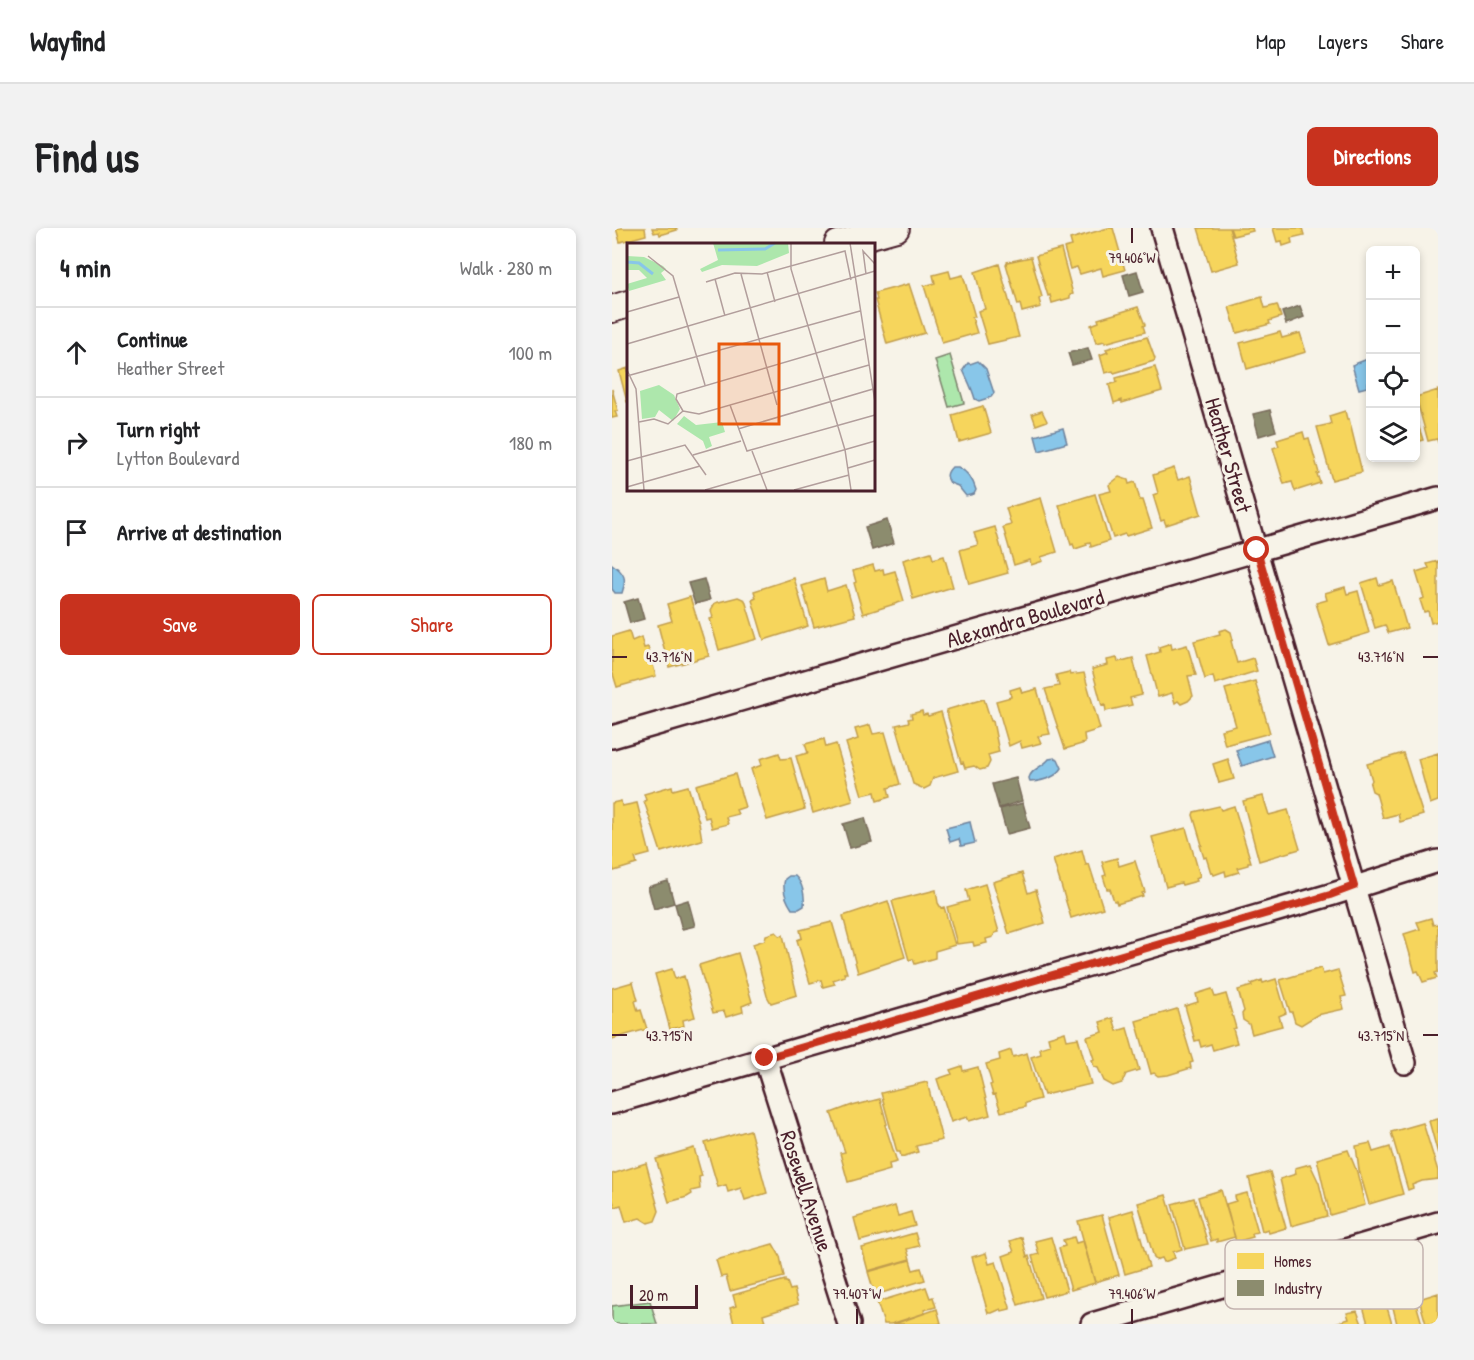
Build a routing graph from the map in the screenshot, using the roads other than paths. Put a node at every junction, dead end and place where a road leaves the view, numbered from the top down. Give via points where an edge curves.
1 (896, 228) edge
2 (1162, 228) edge
3 (842, 243) edge
4 (627, 304) edge
5 (612, 309) edge
6 (1438, 498) edge
7 (1257, 550) junction
8 (612, 737) edge
9 (1438, 861) edge
10 (1354, 886) junction
11 (765, 1058) junction
12 (1405, 1063) dead end
13 (612, 1103) edge
14 (1438, 1223) edge
15 (1380, 1240) edge
16 (1225, 1285) edge
17 (849, 1324) edge
18 (1092, 1324) edge

1 - 3 street
2 - 7 street, Heather Street
4 - 5 street
6 - 7 street, Alexandra Boulevard
7 - 8 street, Alexandra Boulevard
7 - 10 street, Heather Street
9 - 10 street
10 - 11 street
10 - 12 street, Heather Street
11 - 13 street
11 - 17 street, Rosewell Avenue
14 - 15 street
16 - 18 street

